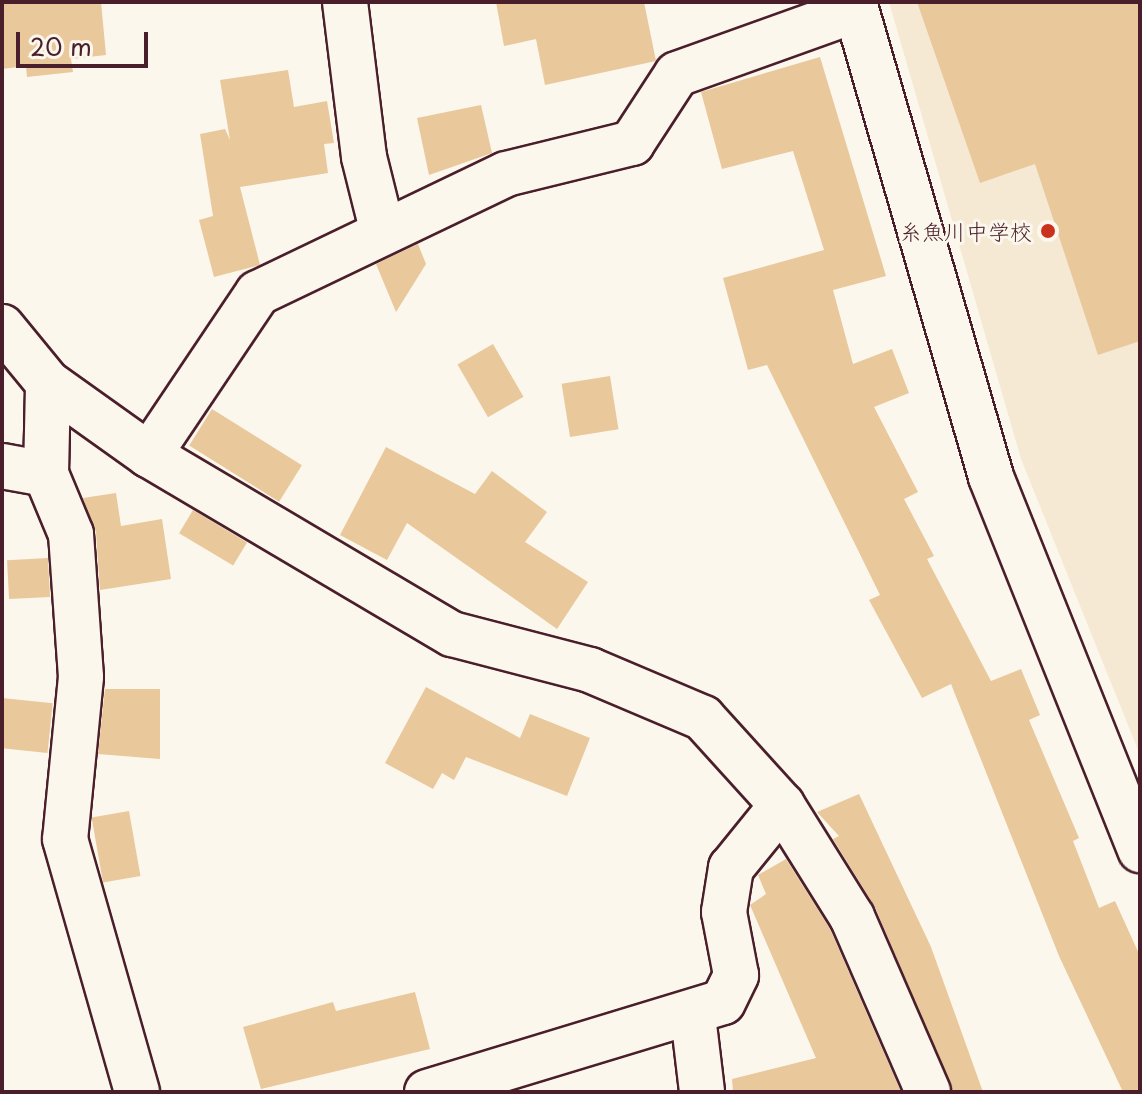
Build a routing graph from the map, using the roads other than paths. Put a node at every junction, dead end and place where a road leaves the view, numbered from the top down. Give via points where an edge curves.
1 (345, 2) edge
2 (855, 6) edge
3 (382, 229) junction
4 (2, 327) edge
5 (48, 383) junction
6 (149, 455) junction
7 (2, 466) edge
8 (46, 474) junction
9 (782, 805) junction
10 (1140, 850) edge
11 (693, 1016) junction
12 (137, 1092) edge
13 (427, 1092) edge
14 (702, 1092) edge
15 (928, 1092) edge

1 - 3 street via 364,157
2 - 3 street via 677,74 632,143 506,174
2 - 10 street via 991,477
3 - 6 street via 258,293
4 - 5 street
5 - 6 street
5 - 8 street
6 - 9 street via 452,634 603,674 703,718
7 - 8 street
8 - 12 street via 71,534 81,677 65,839 71,876
9 - 11 street via 731,868 724,912 736,975 723,1002
9 - 15 street via 852,917
11 - 13 street
11 - 14 street

